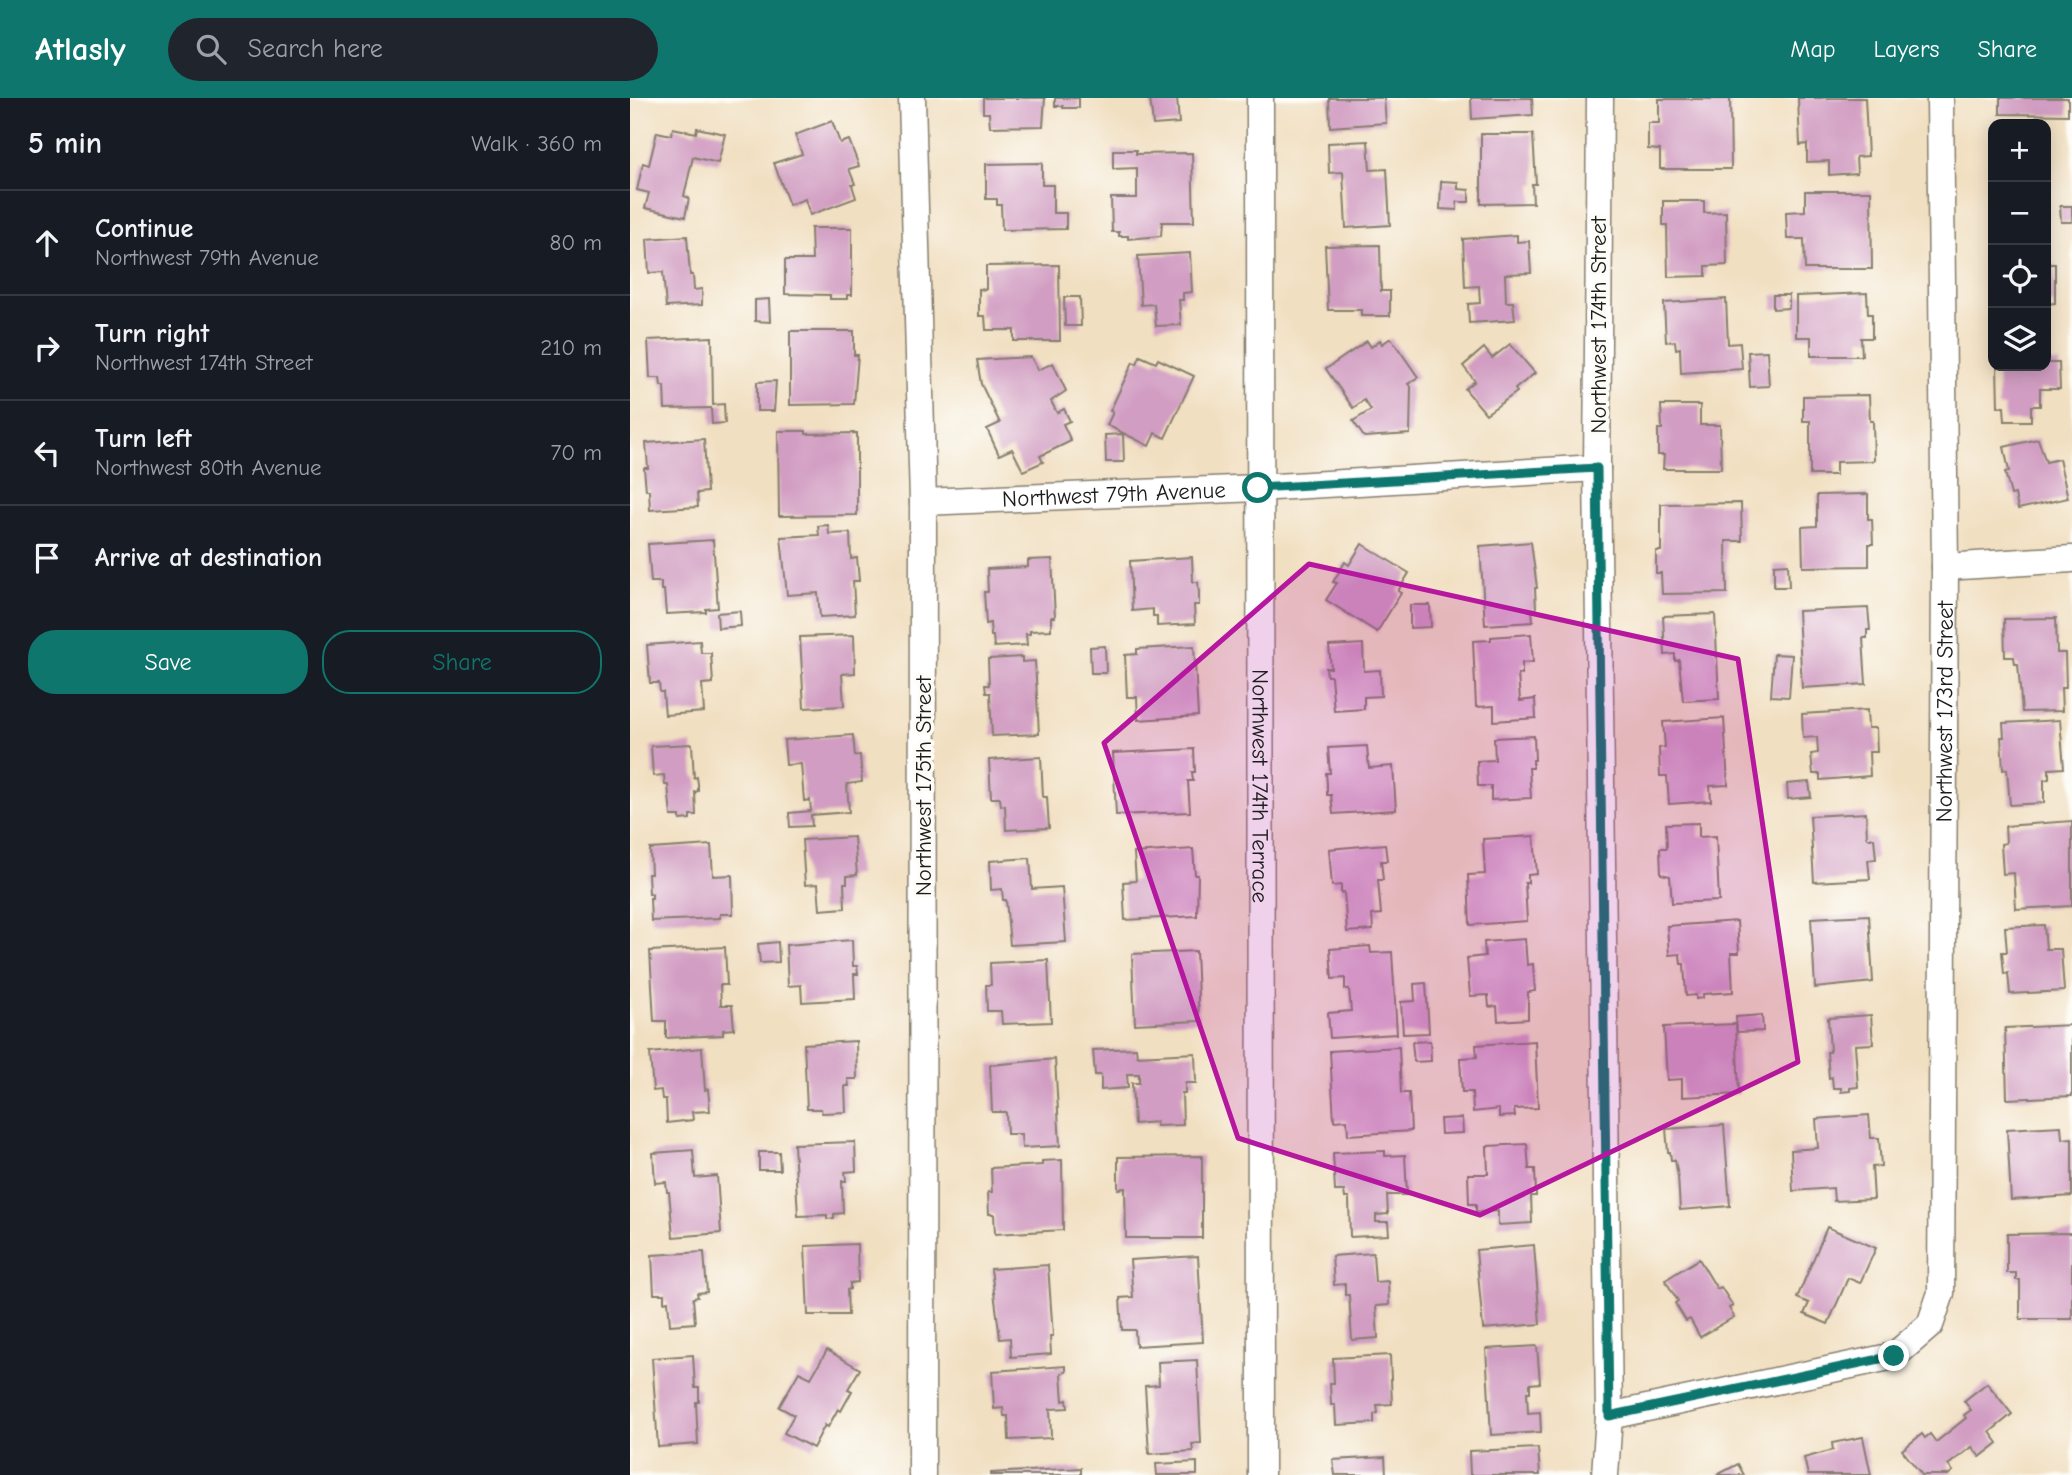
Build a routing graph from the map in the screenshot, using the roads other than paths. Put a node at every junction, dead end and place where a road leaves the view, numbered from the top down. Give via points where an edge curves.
1 (912, 98) edge
2 (1260, 98) edge
3 (1600, 98) edge
4 (1940, 98) edge
5 (1597, 468) junction
6 (1258, 488) junction
7 (923, 502) junction
8 (2072, 559) edge
9 (1945, 567) junction
10 (1609, 1416) junction
11 (922, 1475) edge
12 (1261, 1475) edge
13 (1605, 1475) edge

1 - 7 street, Northwest 175th Street
2 - 6 street, Northwest 174th Terrace
3 - 5 street, Northwest 174th Street
4 - 9 street, Northwest 173rd Street
5 - 6 street, Northwest 79th Avenue
5 - 10 street, Northwest 174th Street
6 - 7 street, Northwest 79th Avenue
6 - 12 street, Northwest 174th Terrace
7 - 11 street, Northwest 175th Street
8 - 9 street
9 - 10 street, Northwest 173rd Street via 1941,1293 1930,1325 1894,1356
10 - 13 street, Northwest 174th Street

